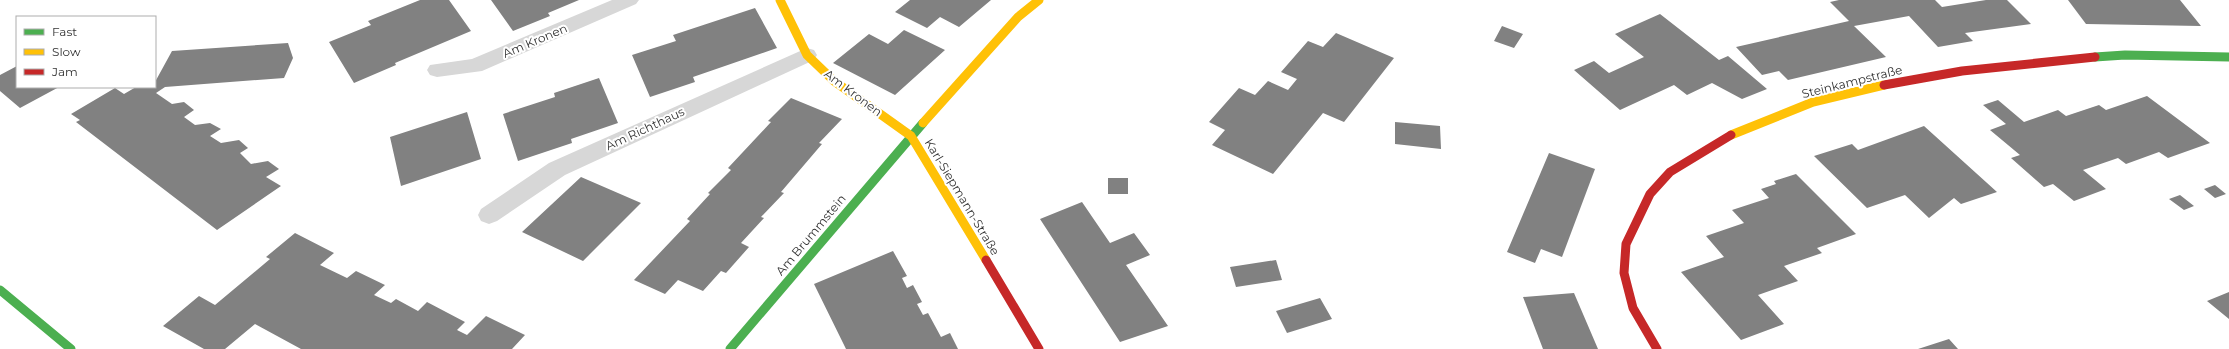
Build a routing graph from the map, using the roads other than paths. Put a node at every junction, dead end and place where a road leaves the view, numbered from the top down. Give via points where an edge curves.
1 (629, 0) edge
2 (780, 0) edge
3 (1039, 0) edge
4 (807, 55) junction
5 (2229, 57) edge
6 (437, 70) dead end
7 (911, 136) junction
8 (489, 215) dead end
9 (0, 290) edge
10 (70, 349) edge
11 (730, 349) edge
12 (1039, 349) edge
13 (1657, 349) edge

1 - 6 street, Am Kronen via 475,66
2 - 4 street, Am Kronen
3 - 7 street, Karl-Siepmann-Straße via 1018,17
4 - 7 street, Am Kronen via 834,81
4 - 8 street, Am Richthaus via 557,170
5 - 13 street, Steinkampstraße via 2126,55 2013,64 1910,79 1813,102 1724,138 1670,172 1650,194 1626,244 1624,273 1633,308
7 - 11 street, Am Brummstein
7 - 12 street, Karl-Siepmann-Straße
9 - 10 street

